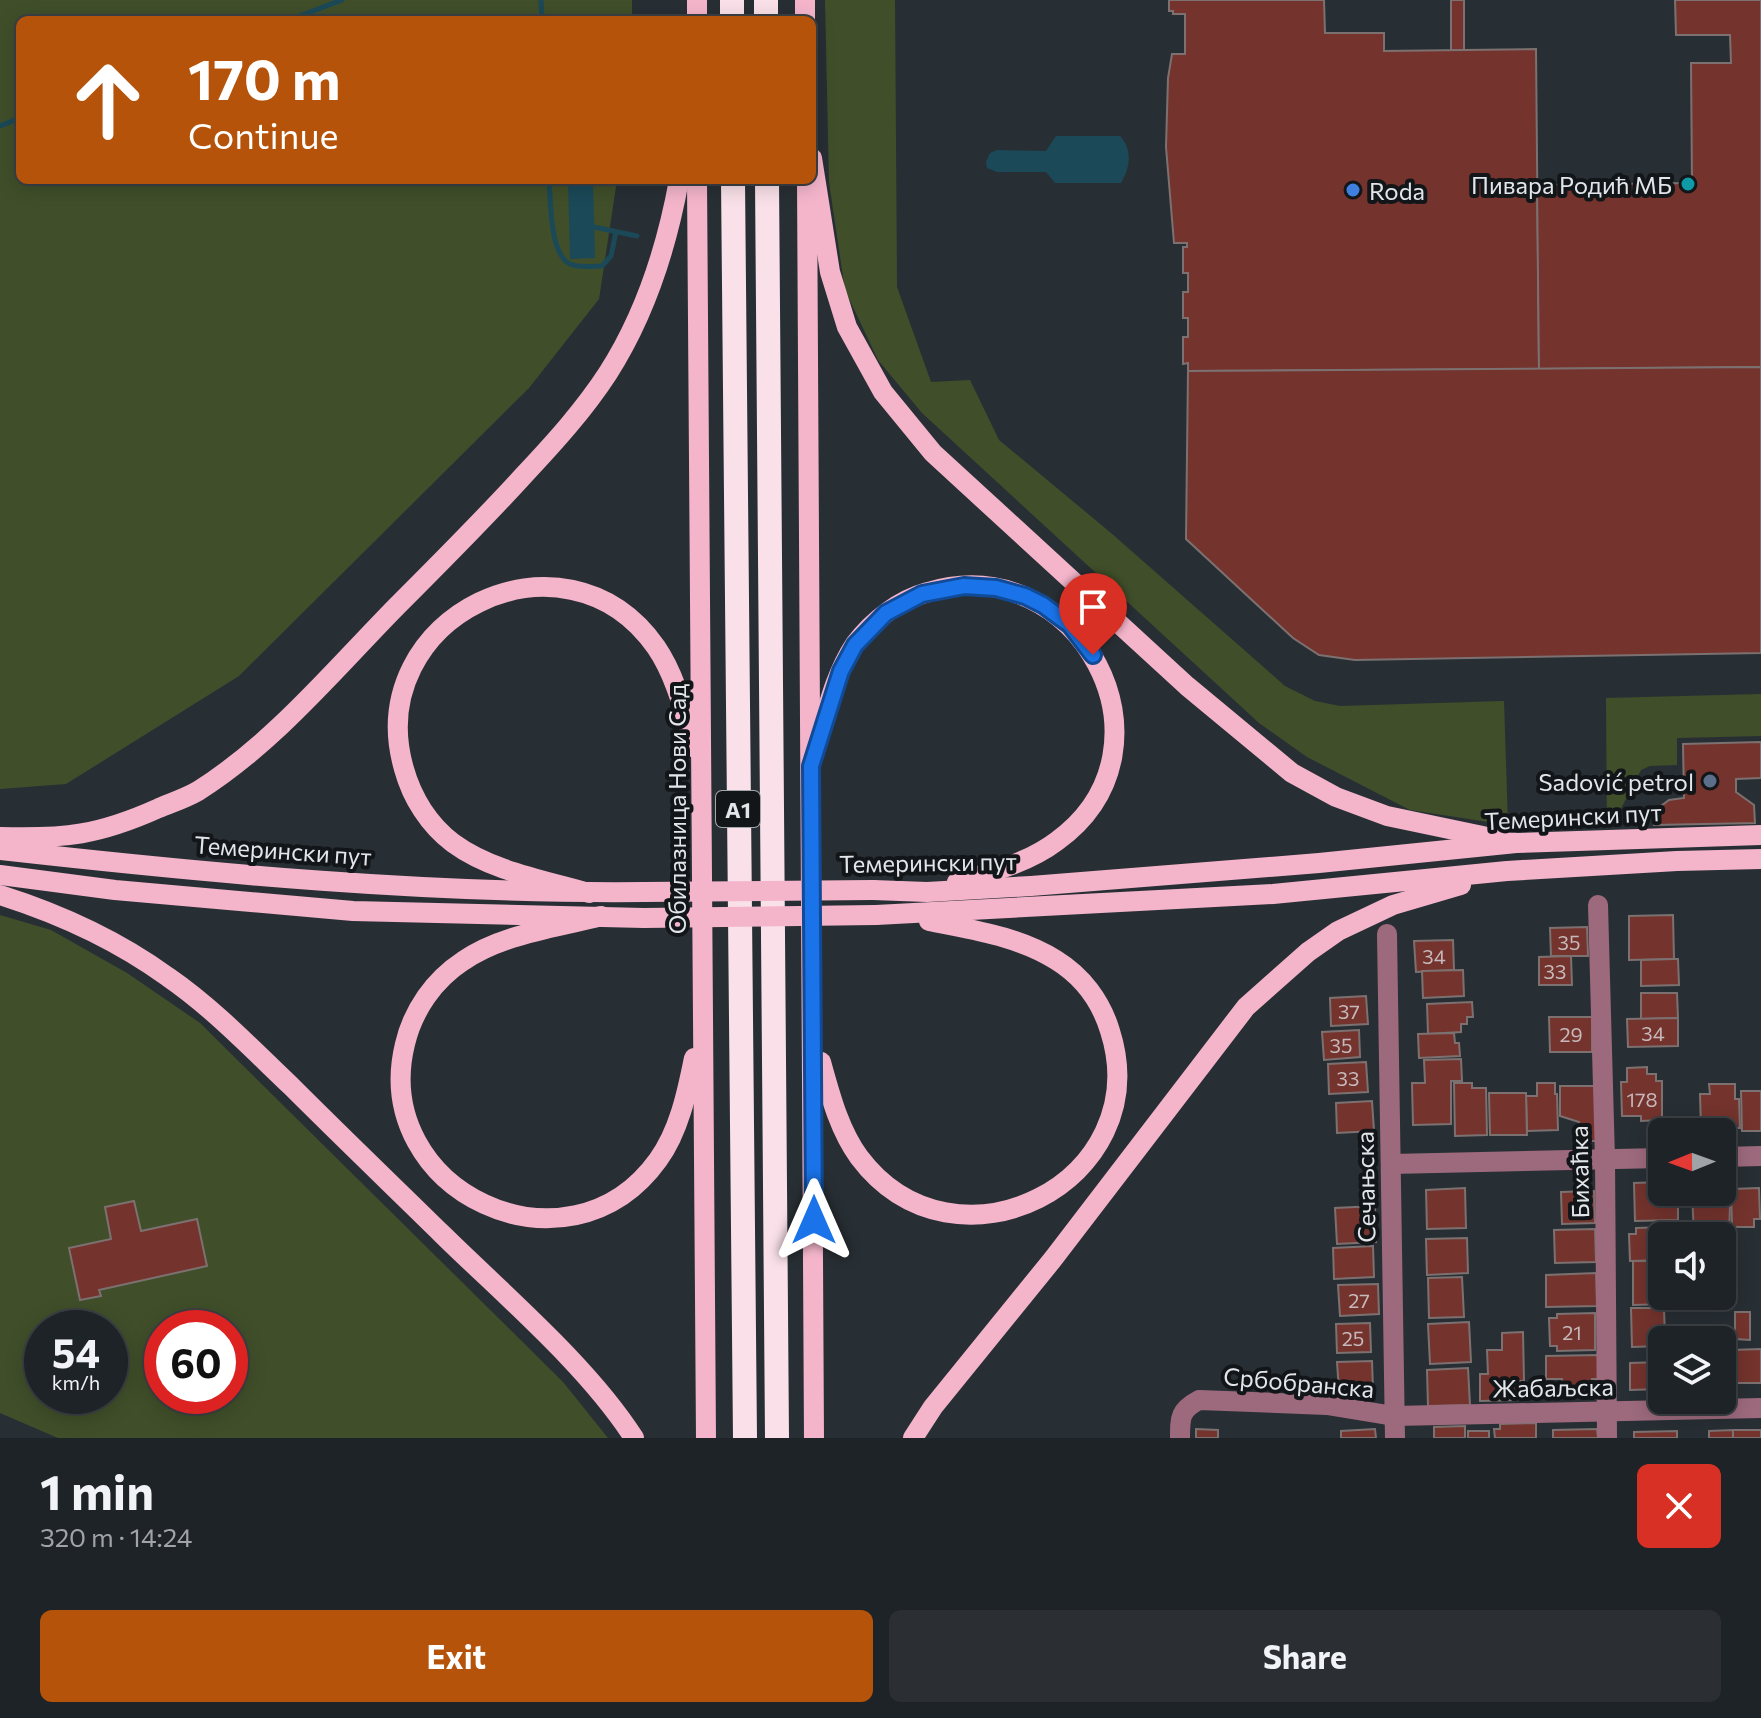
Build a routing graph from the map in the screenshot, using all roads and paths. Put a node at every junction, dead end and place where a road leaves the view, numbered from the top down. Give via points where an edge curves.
1 (816, 183) edge
2 (678, 184) edge
3 (697, 184) edge
4 (733, 184) edge
5 (767, 184) edge
6 (807, 184) edge
7 (811, 766) junction
8 (702, 774) junction
9 (1761, 835) edge
10 (0, 837) edge
11 (1516, 843) junction
12 (0, 850) edge
13 (1761, 859) edge
14 (1507, 871) junction
15 (0, 875) edge
16 (927, 892) junction
17 (589, 893) junction
18 (0, 895) edge
19 (1598, 905) dead end
20 (902, 915) junction
21 (601, 916) junction
22 (1387, 934) dead end
23 (702, 1020) junction
24 (814, 1033) junction
25 (1761, 1156) edge
26 (1736, 1157) edge
27 (1648, 1158) edge
28 (1605, 1159) junction
29 (1391, 1164) junction
30 (1761, 1408) edge
31 (1607, 1412) junction
32 (1394, 1416) junction
33 (634, 1438) edge
34 (706, 1438) edge
35 (745, 1438) edge
36 (777, 1438) edge
37 (814, 1438) edge
38 (913, 1438) edge
39 (1180, 1438) edge
40 (1395, 1438) edge
41 (1607, 1438) edge

1 - 11 main road via 830,272 847,327 883,392 933,453 1187,686 1292,773 1387,816
2 - 10 main road via 655,274 634,325 609,372 566,430 265,741 196,792 119,826 79,835
3 - 8 main road, Обилазница Нови Сад
4 - 35 highway, A1
5 - 36 highway, A1
6 - 7 main road
7 - 16 main road via 835,686 855,645 886,613 911,599 947,587 996,588 1043,605 1079,634 1102,671 1114,719 1112,756 1093,803 1045,850
7 - 24 main road
8 - 17 main road via 666,664 632,620 604,601 556,587 520,588 471,605 436,632 416,660 400,708 399,742 412,793 441,833 466,852
8 - 23 main road, Обилазница Нови Сад
9 - 11 main road, Темерински пут
11 - 16 main road, Темерински пут
12 - 17 main road, Темерински пут via 267,878
13 - 14 main road, Темерински пут
14 - 20 main road, Темерински пут via 1273,894
14 - 38 main road via 1363,918 1308,952 1246,1007
15 - 21 main road, Темерински пут via 322,909
16 - 17 main road, Темерински пут, bridge
18 - 33 main road via 109,940 197,1000 551,1341
19 - 28 street, Бихаћка
20 - 21 main road, Темерински пут, bridge
20 - 24 main road via 1025,945 1069,969 1094,996 1113,1040 1116,1084 1107,1124 1083,1165 1046,1195 994,1214 956,1215 910,1200 876,1176 852,1146
21 - 23 main road via 476,953 449,971 422,1003 403,1051 401,1090 418,1142 443,1176 476,1201 531,1218 574,1216 611,1201 647,1173 667,1145 683,1107
22 - 29 street, Сечањска
23 - 34 main road, Обилазница Нови Сад
24 - 37 main road
25 - 26 street
27 - 28 street
28 - 29 street
28 - 31 street, Бихаћка
29 - 32 street, Сечањска
30 - 31 street, Жабаљска
31 - 32 street, Жабаљска
31 - 41 street, Бихаћка
32 - 39 street, Србобранска via 1327,1405 1199,1400 1181,1417
32 - 40 street, Сечањска

